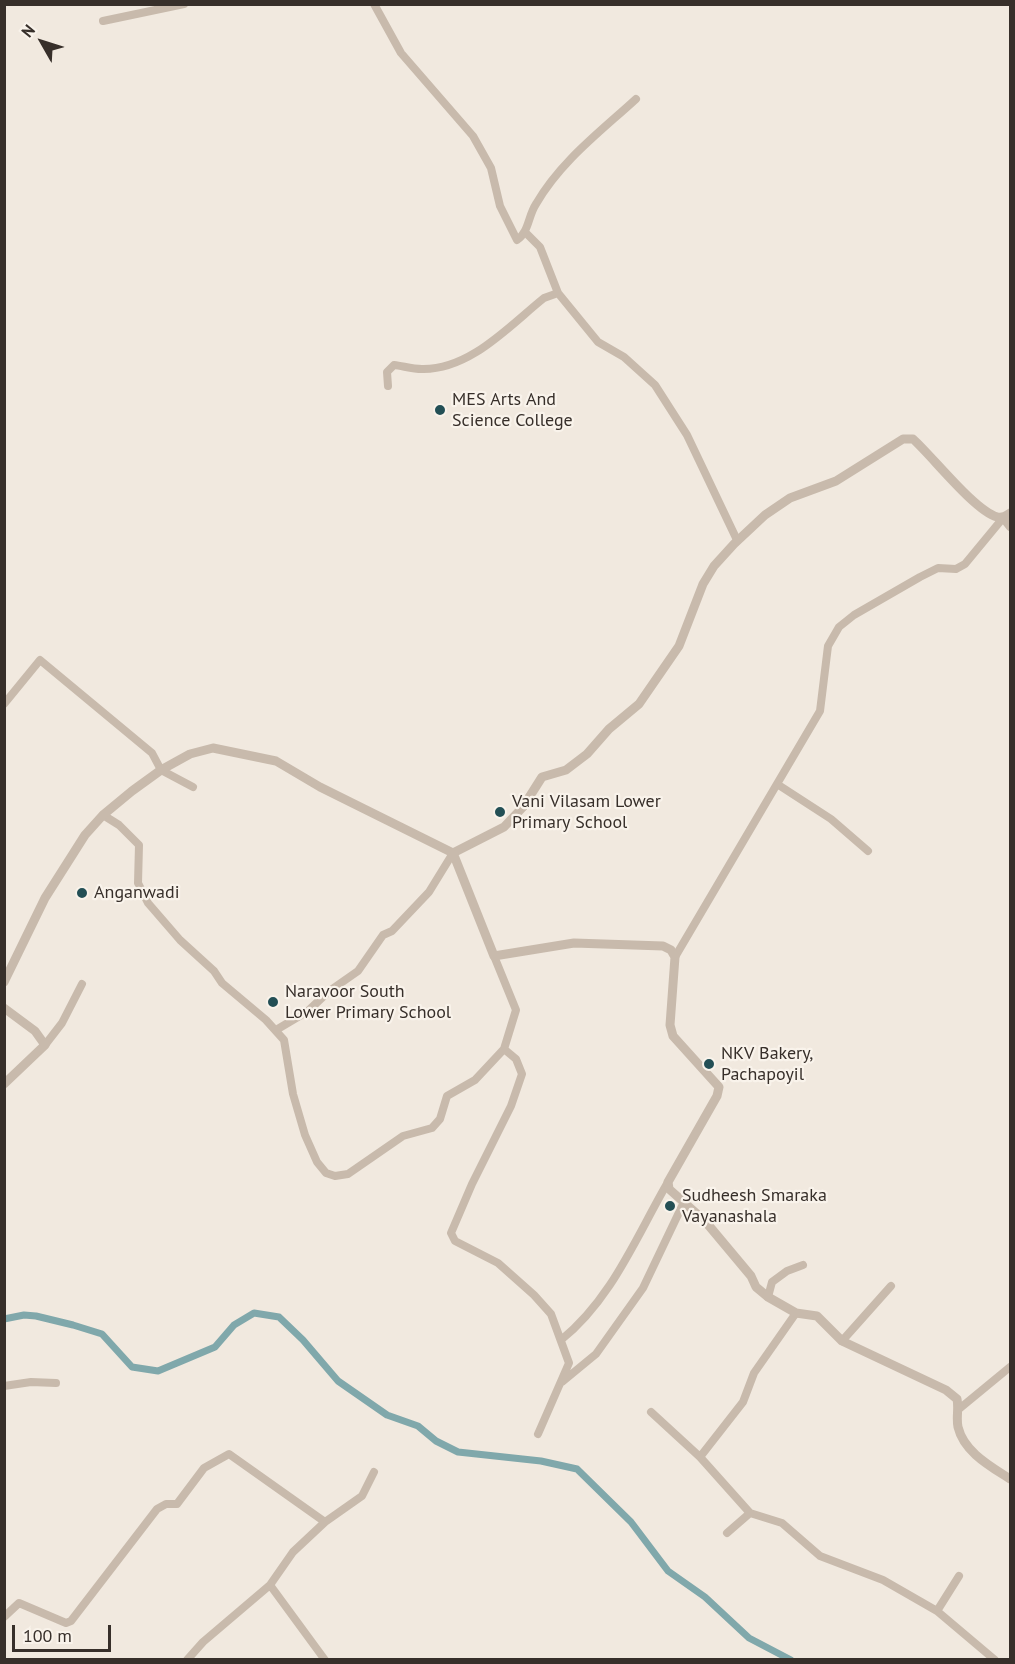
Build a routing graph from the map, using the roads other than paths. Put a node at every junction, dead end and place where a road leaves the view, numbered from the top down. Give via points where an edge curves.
1 (184, 4) edge
2 (374, 4) edge
3 (145, 9) edge
4 (103, 21) dead end
5 (636, 99) dead end
6 (525, 232) junction
7 (558, 293) junction
8 (388, 386) dead end
9 (1007, 515) edge
10 (1011, 527) edge
11 (738, 540) junction
12 (4, 704) edge
13 (161, 770) junction
14 (777, 784) junction
15 (193, 787) dead end
16 (103, 815) junction
17 (868, 851) dead end
18 (453, 853) junction
19 (494, 956) junction
20 (675, 957) junction
21 (4, 982) edge
22 (82, 984) dead end
23 (4, 1008) edge
24 (276, 1030) junction
25 (45, 1045) junction
26 (504, 1049) junction
27 (4, 1084) edge
28 (668, 1182) junction
29 (684, 1202) junction
30 (803, 1265) dead end
31 (891, 1286) dead end
32 (768, 1297) junction
33 (796, 1313) junction
34 (561, 1340) junction
35 (842, 1341) junction
36 (1011, 1368) edge
37 (56, 1383) dead end
38 (561, 1383) junction
39 (4, 1386) edge
40 (959, 1409) junction
41 (651, 1412) dead end
42 (538, 1434) dead end
43 (700, 1457) junction
44 (374, 1472) dead end
45 (1011, 1479) edge
46 (750, 1513) junction
47 (325, 1522) junction
48 (727, 1533) dead end
49 (959, 1576) dead end
50 (270, 1585) junction
51 (938, 1611) junction
52 (4, 1617) edge
53 (187, 1659) edge
54 (325, 1659) edge
55 (995, 1659) edge

1 - 3 street
2 - 6 street via 401,53 473,136 491,168 500,206 514,238 517,240
3 - 4 street
5 - 6 street via 573,156 535,205
6 - 7 street via 540,247
7 - 8 street via 544,298 473,354 451,364 424,369 394,365 387,372
7 - 11 street via 598,342 624,357 655,385 687,435
9 - 10 street
9 - 11 street via 996,517 982,507 913,439 903,439 836,481 790,498
9 - 14 street via 965,564 956,569 938,568 839,627 828,646 820,711
11 - 18 street via 703,584 680,646 639,704 580,760 566,770 542,777 523,807 504,827
12 - 13 street via 40,660 152,753
13 - 15 street
13 - 16 street
13 - 18 street via 190,754 213,748 276,761
14 - 17 street via 831,819
14 - 20 street
16 - 21 street via 67,860
16 - 24 street via 139,845 138,883 148,903 222,983
18 - 19 street
18 - 24 street via 429,892 392,932 383,935 358,972
19 - 20 street via 574,943 663,946
19 - 26 street via 516,1010
20 - 28 street via 670,1025 673,1036 719,1087
22 - 25 street via 62,1023
23 - 25 street via 35,1031
24 - 26 street via 289,1056 294,1094 312,1152 326,1173 335,1176 348,1173 404,1136 432,1128 440,1119 447,1096 475,1080
25 - 27 street
26 - 34 street via 516,1059 522,1074 511,1106 451,1233 455,1241 498,1263 534,1295 551,1314
28 - 29 street via 669,1189
28 - 34 street via 608,1288
29 - 32 street via 705,1221
29 - 38 street via 643,1288 596,1354
30 - 32 street via 772,1282
31 - 35 street
32 - 33 street
33 - 35 street via 817,1316
33 - 43 street via 754,1373 743,1402
34 - 38 street via 569,1363
35 - 40 street via 946,1390 957,1399
36 - 40 street
37 - 39 street
38 - 42 street
40 - 45 street via 961,1434 979,1460
41 - 43 street
43 - 46 street
44 - 47 street via 362,1496
46 - 48 street
46 - 51 street via 782,1523 820,1556 883,1580
47 - 50 street via 293,1552
47 - 52 street via 229,1454 204,1468 177,1504 158,1509 70,1621 66,1623 19,1603
49 - 51 street
50 - 53 street
50 - 54 street
51 - 55 street

